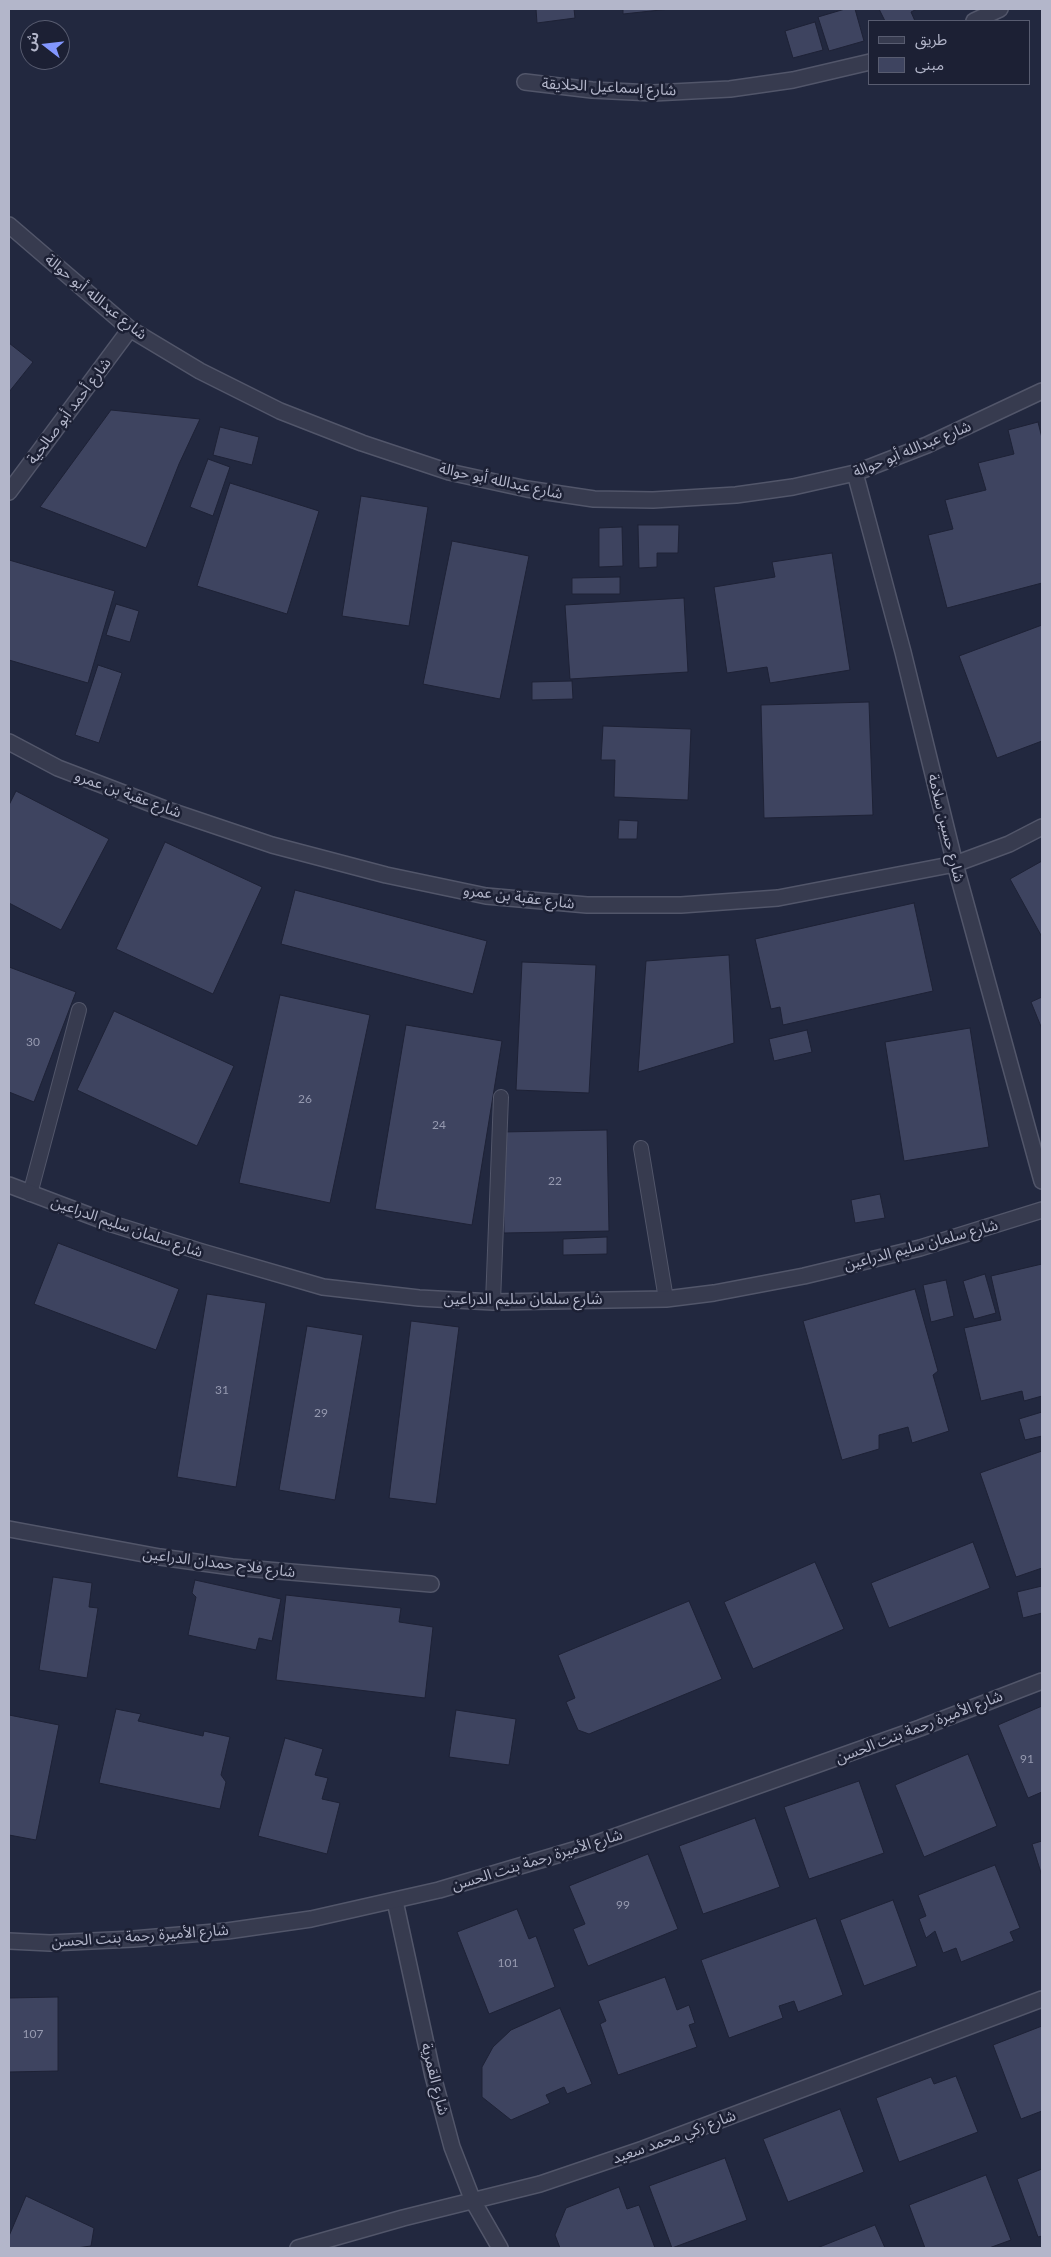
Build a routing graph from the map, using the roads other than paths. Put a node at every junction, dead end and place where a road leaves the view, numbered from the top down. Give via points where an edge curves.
1 (1000, 9) edge
2 (976, 20) edge
3 (868, 62) edge
4 (525, 82) dead end
5 (9, 225) edge
6 (130, 329) junction
7 (1042, 391) edge
8 (856, 474) junction
9 (9, 492) edge
10 (9, 742) edge
11 (1042, 827) edge
12 (954, 864) junction
13 (79, 1010) dead end
14 (501, 1097) dead end
15 (641, 1148) dead end
16 (1042, 1181) edge
17 (9, 1185) edge
18 (30, 1194) junction
19 (1042, 1210) edge
20 (666, 1299) junction
21 (493, 1302) junction
22 (9, 1529) edge
23 (431, 1584) dead end
24 (1042, 1681) edge
25 (395, 1901) junction
26 (9, 1941) edge
27 (1042, 1999) edge
28 (473, 2201) junction
29 (298, 2248) edge
30 (500, 2248) edge

1 - 2 street
3 - 4 street, شارع إسماعيل الحلايقة via 794,80 730,89 653,93
5 - 6 street, شارع عبدالله أبو حوالة
6 - 8 street, شارع عبدالله أبو حوالة via 200,371 280,412 449,472 526,489 594,499 653,500 736,495
6 - 9 street, شارع أحمد أبو صالحية
7 - 8 street, شارع عبدالله أبو حوالة
8 - 12 street, شارع حسين سلامة
10 - 12 street, شارع عقبة بن عمرو via 58,768 164,809 272,844 386,875 486,896 587,905 681,905 778,898
11 - 12 street, شارع عقبة بن عمرو via 1009,844
12 - 16 street, شارع حسين سلامة
13 - 18 lane
14 - 21 lane
15 - 20 lane
17 - 18 street, شارع سلمان سليم الدراعين
18 - 21 street, شارع سلمان سليم الدراعين via 112,1224 323,1287 419,1298
19 - 20 street, شارع سلمان سليم الدراعين via 901,1253 786,1279
20 - 21 street, شارع سلمان سليم الدراعين
22 - 23 street, شارع فلاح حمدان الدراعين via 232,1567
24 - 25 street, شارع الأميرة رحمة بنت الحسن via 594,1844
25 - 26 street, شارع الأميرة رحمة بنت الحسن via 311,1919 227,1930 50,1943
25 - 28 street, شارع القمرية via 440,2102 452,2147
27 - 28 street, شارع زكي محمد سعيد via 643,2149 540,2184
28 - 29 street, شارع زكي محمد سعيد
28 - 30 street, شارع القمرية

